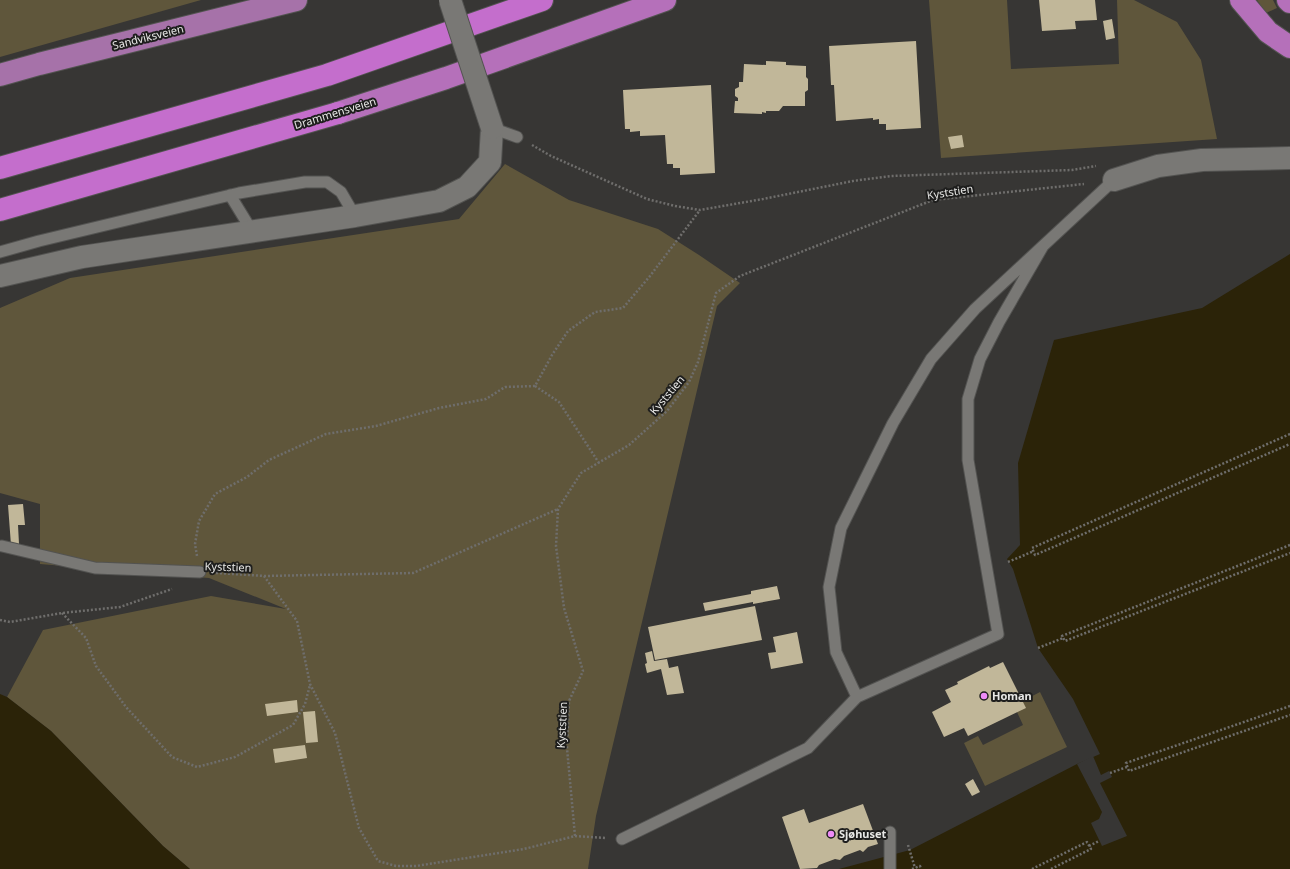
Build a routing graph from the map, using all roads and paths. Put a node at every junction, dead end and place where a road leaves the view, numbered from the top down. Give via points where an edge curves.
1 (296, 0) edge
2 (450, 0) edge
3 (542, 0) edge
4 (665, 0) edge
5 (1241, 0) edge
6 (1290, 47) edge
7 (0, 75) edge
8 (492, 128) junction
9 (517, 137) joint
10 (1290, 158) edge
11 (0, 168) edge
12 (1107, 173) junction
13 (230, 195) junction
14 (0, 210) edge
15 (700, 210) junction
16 (355, 216) junction
17 (252, 231) junction
18 (1043, 246) junction
19 (0, 252) edge
20 (0, 276) edge
21 (535, 386) junction
22 (1290, 434) edge
23 (1290, 444) edge
24 (599, 463) junction
25 (558, 509) junction
26 (2, 546) dead end
27 (1290, 546) edge
28 (1034, 551) junction
29 (1290, 553) edge
30 (1008, 562) dead end
31 (200, 572) junction
32 (264, 576) junction
33 (62, 613) junction
34 (0, 620) edge
35 (1063, 638) junction
36 (1038, 648) dead end
37 (310, 684) junction
38 (857, 697) junction
39 (1290, 706) edge
40 (1290, 715) edge
41 (1127, 767) junction
42 (1110, 773) dead end
43 (890, 832) dead end
44 (575, 836) junction
45 (622, 839) joint
46 (1100, 841) dead end
47 (908, 844) dead end
48 (1089, 846) junction
49 (914, 868) edge
50 (890, 869) edge
51 (921, 869) edge
52 (1032, 869) edge
53 (1051, 869) edge

1 - 7 main road, Sandviksveien
2 - 8 street, bridge
3 - 11 highway via 326,75
4 - 14 highway, Drammensveien via 446,78 338,113
5 - 6 highway via 1268,32
8 - 9 lane
8 - 16 street via 490,162 468,187 439,202
9 - 15 path via 551,156 647,199
10 - 12 street via 1202,160
12 - 15 path via 1072,170 891,176
12 - 18 lane
12 - 24 path, Kyststien via 933,200 740,276 716,293 698,362 689,382 666,411 629,445
13 - 16 lane via 305,182 327,182 341,192
13 - 17 lane
13 - 19 lane
15 - 21 path via 623,308 595,312 568,331
16 - 17 street
17 - 20 street via 82,257
18 - 38 lane via 975,308 931,359 893,423 841,528 829,587 836,652
18 - 38 lane via 980,359 968,399 968,460 998,634
21 - 24 path via 559,402
21 - 31 path via 505,387 486,399 439,408 376,426 326,434 268,460 247,477 216,494 200,521 195,544
22 - 28 path via 1032,548
23 - 28 path via 1035,555
24 - 25 path, Kyststien via 581,473
25 - 32 path via 413,573
25 - 44 path, Kyststien via 556,546 564,608 583,671 569,701 567,748
26 - 31 lane via 95,568
27 - 35 path via 1062,636
28 - 30 path
29 - 35 path via 1064,641
31 - 32 path, Kyststien
31 - 33 path, Kyststien via 183,586 120,607
32 - 37 path, Kyststien via 298,621
33 - 34 path, Kyststien via 10,622
33 - 37 path via 86,638 96,666 126,707 172,756 197,767 235,757 293,725 305,704
35 - 36 path
37 - 44 path, Kyststien via 335,733 359,828 378,861 396,866 416,866 524,849
38 - 45 lane via 808,748
39 - 41 path via 1126,763
40 - 41 path via 1129,770
41 - 42 path
43 - 50 lane
44 - 45 path
46 - 48 path
47 - 49 path
48 - 52 path via 1087,842
48 - 53 path via 1091,849
49 - 51 path via 920,866

